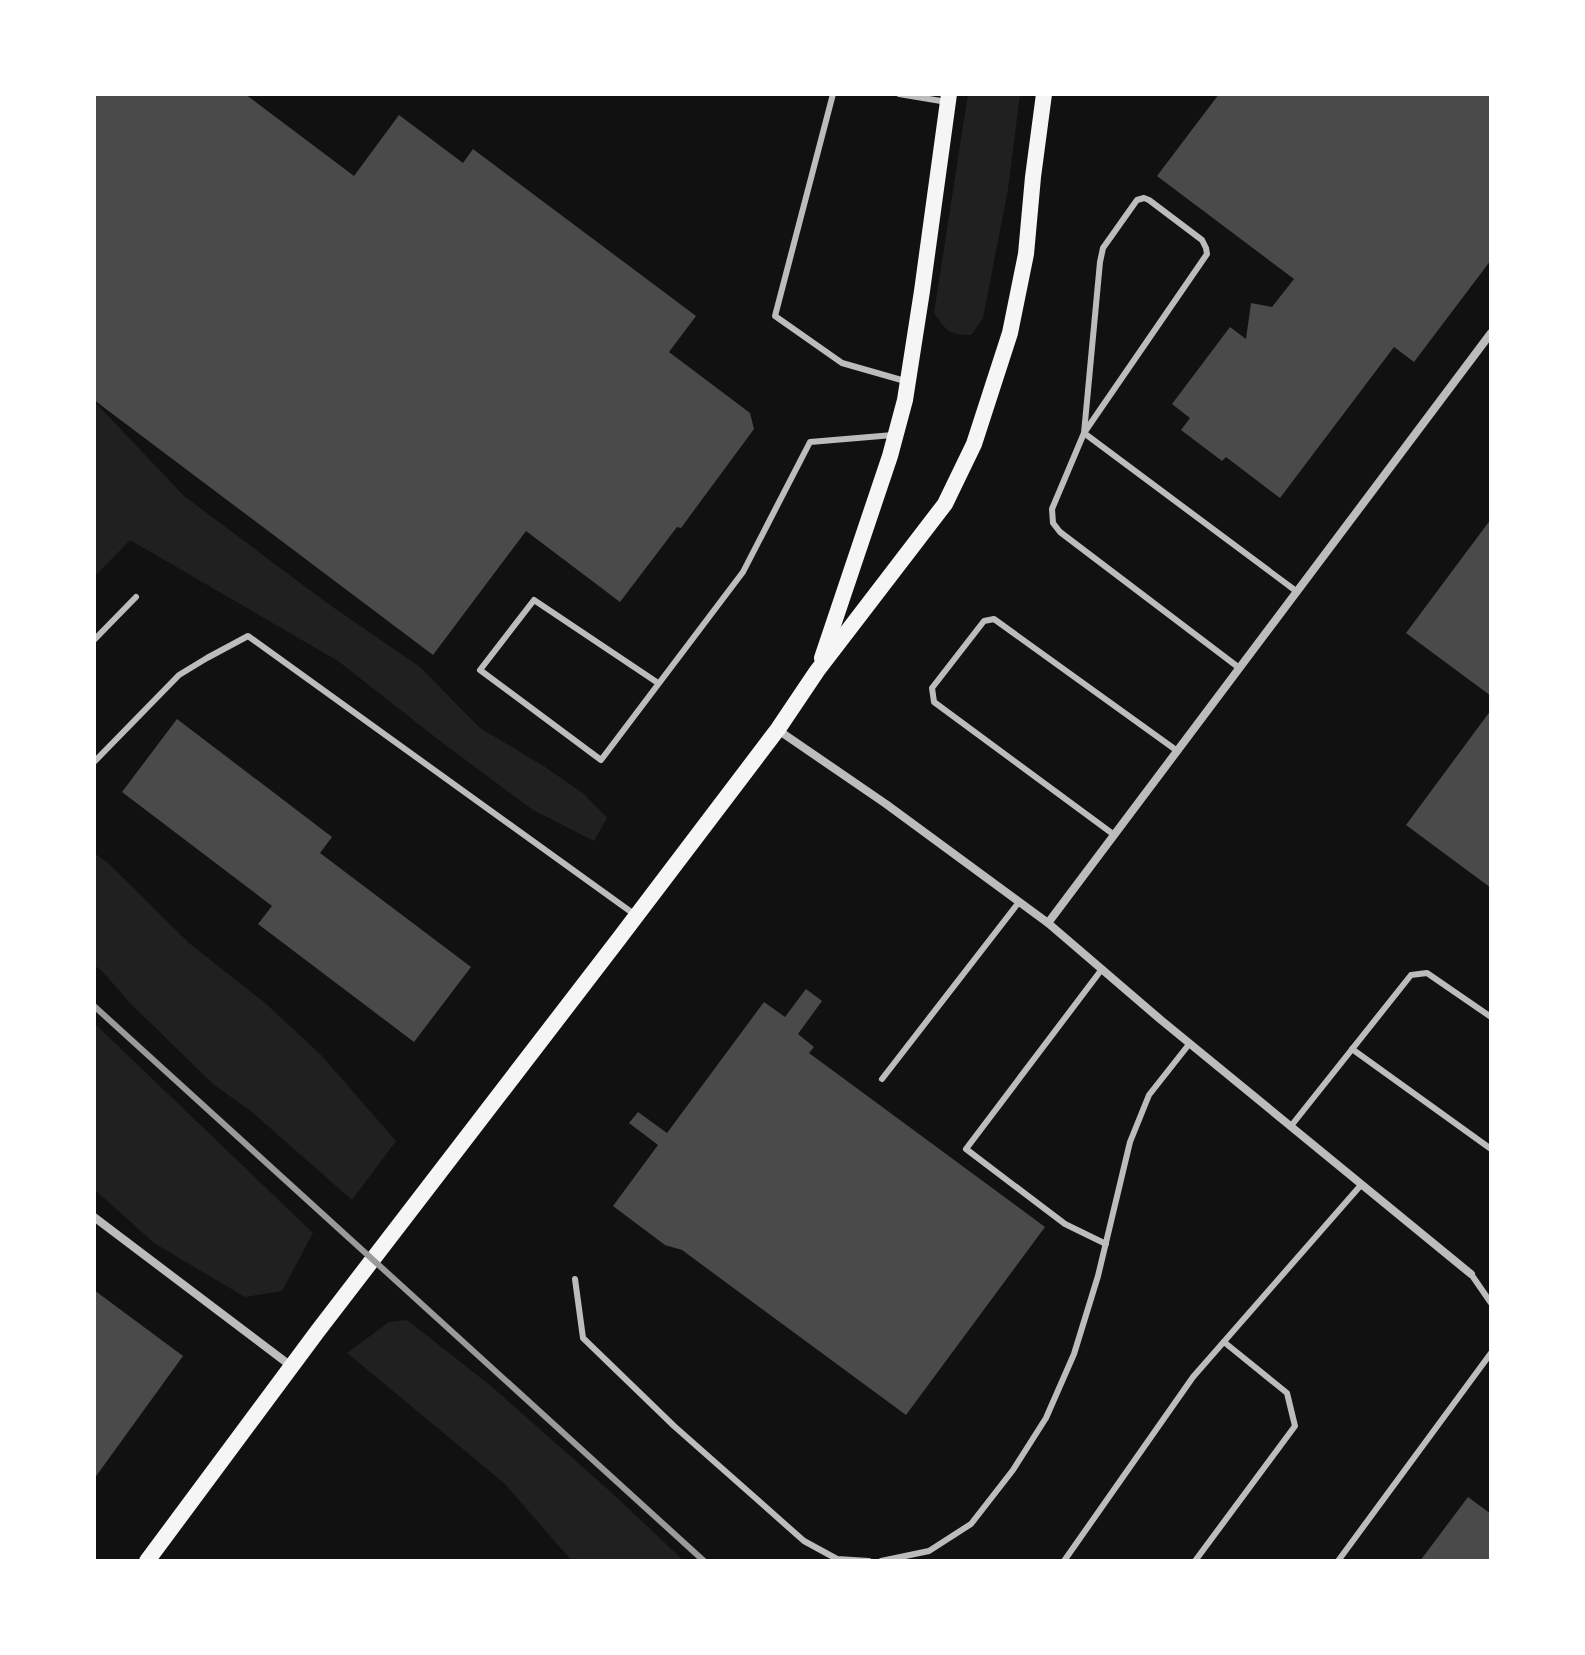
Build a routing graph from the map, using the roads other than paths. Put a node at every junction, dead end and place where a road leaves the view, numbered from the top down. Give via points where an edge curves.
1 (833, 94) edge
2 (899, 94) edge
3 (1044, 94) edge
4 (948, 98) edge
5 (1491, 333) edge
6 (908, 382) junction
7 (1084, 433) junction
8 (896, 435) junction
9 (1296, 591) junction
10 (136, 597) dead end
11 (94, 640) edge
12 (1238, 667) junction
13 (817, 671) junction
14 (658, 683) junction
15 (778, 729) junction
16 (1176, 750) junction
17 (94, 762) edge
18 (1113, 834) junction
19 (1019, 902) junction
20 (636, 916) junction
21 (1048, 923) junction
22 (1102, 969) junction
23 (1491, 1017) edge
24 (1190, 1043) junction
25 (1352, 1049) junction
26 (882, 1079) dead end
27 (1291, 1126) junction
28 (1491, 1149) edge
29 (1361, 1185) junction
30 (94, 1217) edge
31 (1106, 1244) junction
32 (1471, 1274) joint
33 (575, 1279) dead end
34 (1491, 1303) edge
35 (1224, 1342) junction
36 (1491, 1353) edge
37 (291, 1366) junction
38 (147, 1561) edge
39 (869, 1561) edge
40 (881, 1561) edge
41 (1064, 1561) edge
42 (1195, 1561) edge
43 (1338, 1561) edge

1 - 6 lane via 775,316 842,363
2 - 4 lane
3 - 13 main road via 1026,254 1010,333 974,444 945,504
4 - 6 main road
5 - 9 street
6 - 8 main road
7 - 7 lane via 1103,248 1137,200 1144,198 1202,240 1207,254
7 - 9 lane
7 - 12 lane via 1052,509 1053,523
8 - 13 main road
8 - 14 lane via 810,442 743,572
9 - 12 street
10 - 11 lane
12 - 16 street
13 - 15 main road
14 - 14 lane via 601,760 480,670 534,600
15 - 19 street
15 - 20 main road
16 - 18 street
16 - 18 lane via 994,619 984,621 932,688 934,702
17 - 20 lane via 179,675 248,636
18 - 21 street
19 - 21 street
19 - 26 lane
20 - 37 main road
21 - 22 street
22 - 24 street
22 - 31 lane via 966,1149 1065,1224
23 - 25 lane via 1427,973 1411,975
24 - 27 street
24 - 31 lane via 1149,1095 1130,1142
25 - 27 lane
25 - 28 lane
27 - 29 street
29 - 32 street
29 - 35 lane
30 - 37 street
31 - 40 lane via 1074,1354 1046,1418 1013,1470 971,1524 929,1551
32 - 34 lane
33 - 39 lane via 583,1338 674,1426 804,1541 837,1559
35 - 41 lane via 1193,1377
35 - 42 lane via 1287,1393 1295,1426
36 - 43 lane
37 - 38 main road

